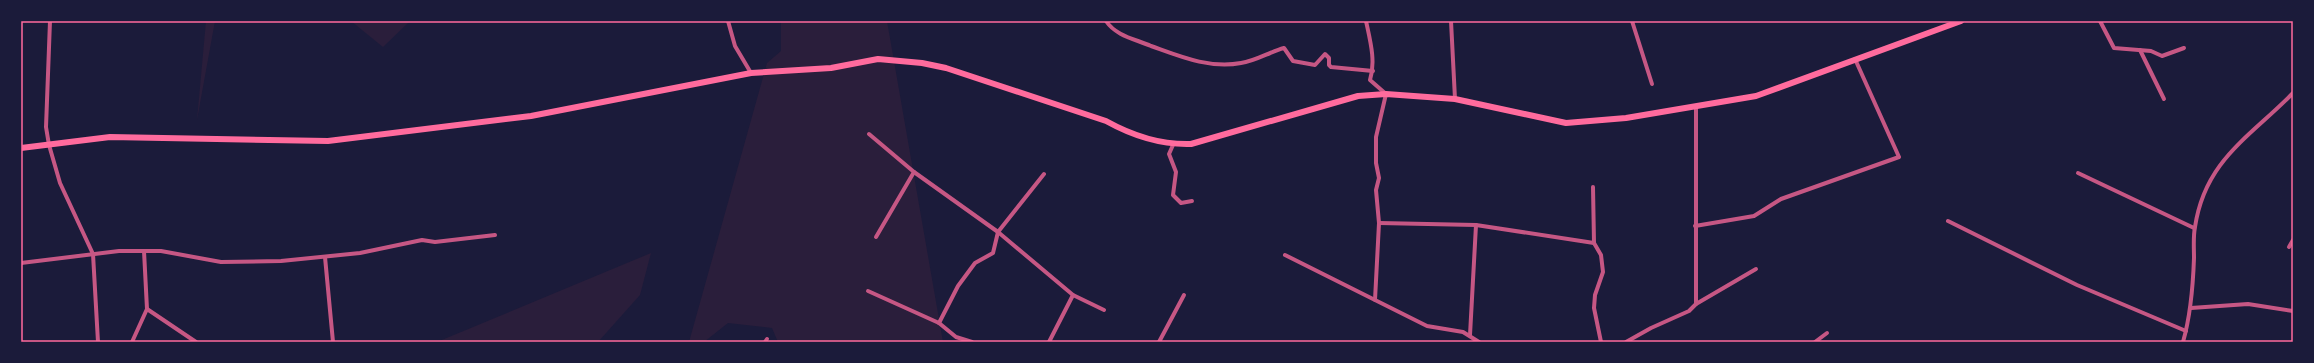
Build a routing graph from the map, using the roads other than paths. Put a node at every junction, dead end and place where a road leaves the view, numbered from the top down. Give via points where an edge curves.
1 (50, 21) edge
2 (728, 21) edge
3 (1106, 21) edge
4 (1366, 21) edge
5 (1451, 21) edge
6 (1632, 21) edge
7 (1961, 21) edge
8 (2100, 21) edge
9 (2184, 48) dead end
10 (2140, 50) junction
11 (1855, 59) junction
12 (1373, 71) junction
13 (751, 73) junction
14 (1652, 84) dead end
15 (2293, 93) edge
16 (1386, 94) junction
17 (2164, 98) dead end
18 (1455, 99) junction
19 (1696, 107) junction
20 (869, 134) dead end
21 (49, 145) junction
22 (1173, 145) junction
23 (21, 148) edge
24 (914, 172) junction
25 (2078, 173) dead end
26 (1044, 174) dead end
27 (1593, 187) dead end
28 (1192, 201) dead end
29 (1948, 221) dead end
30 (1379, 223) junction
31 (1476, 225) junction
32 (1695, 226) junction
33 (2194, 228) junction
34 (998, 232) junction
35 (495, 236) dead end
36 (876, 237) dead end
37 (2293, 240) edge
38 (1594, 243) junction
39 (2289, 246) dead end
40 (144, 252) junction
41 (93, 254) junction
42 (1285, 255) dead end
43 (325, 257) junction
44 (21, 263) edge
45 (1756, 269) dead end
46 (868, 291) dead end
47 (1073, 295) junction
48 (1184, 295) dead end
49 (1375, 300) junction
50 (1696, 304) junction
51 (2191, 308) junction
52 (147, 309) junction
53 (1104, 310) dead end
54 (2293, 311) edge
55 (939, 323) junction
56 (2186, 331) junction
57 (1827, 333) dead end
58 (1470, 335) junction
59 (98, 342) edge
60 (132, 342) edge
61 (196, 342) edge
62 (333, 342) edge
63 (972, 342) edge
64 (1049, 342) edge
65 (1159, 342) edge
66 (1479, 342) edge
67 (1601, 342) edge
68 (1626, 342) edge
69 (1815, 342) edge
70 (2183, 342) edge

1 - 21 street via 46,127
2 - 13 street via 735,46
3 - 12 street via 1110,28 1127,38 1190,60 1241,64 1284,48 1292,61 1315,65 1325,54 1330,58 1331,66
4 - 12 street
5 - 18 street
6 - 14 street
7 - 11 main road
8 - 10 street via 2114,48
9 - 10 street via 2162,56
10 - 17 street
11 - 19 main road via 1756,96
11 - 32 street via 1899,157 1781,199 1754,216
12 - 16 street via 1370,80
13 - 21 main road via 532,116 328,141 110,137
13 - 22 main road via 831,68 878,59 922,62 1106,121 1128,133
15 - 33 street via 2244,137 2212,174 2203,192
16 - 18 main road
16 - 22 main road via 1358,96 1191,144
16 - 30 street via 1376,137
18 - 19 main road via 1566,122 1626,118
19 - 32 street
20 - 24 street
21 - 23 main road
21 - 41 street via 60,183
22 - 28 street via 1169,154 1176,172 1173,194 1181,203
24 - 34 street
24 - 36 street
25 - 33 street
26 - 34 street
27 - 38 street
29 - 56 street via 2077,285
30 - 31 street
30 - 49 street
31 - 38 street
31 - 58 street
32 - 50 street
33 - 51 street
34 - 47 street
34 - 55 street via 993,253 975,264 958,286
35 - 43 street via 434,242 422,240 389,248
37 - 39 street
38 - 67 street via 1601,255 1603,272 1594,308
40 - 41 street
40 - 43 street via 161,251 221,262
40 - 52 street
41 - 44 street
41 - 59 street
42 - 49 street
43 - 62 street
45 - 50 street
46 - 55 street
47 - 53 street
47 - 64 street
48 - 65 street
49 - 58 street via 1427,326
50 - 68 street via 1689,311
51 - 54 street via 2248,304
51 - 56 street
52 - 60 street
52 - 61 street
55 - 63 street via 956,337
56 - 70 street
57 - 69 street
58 - 66 street

